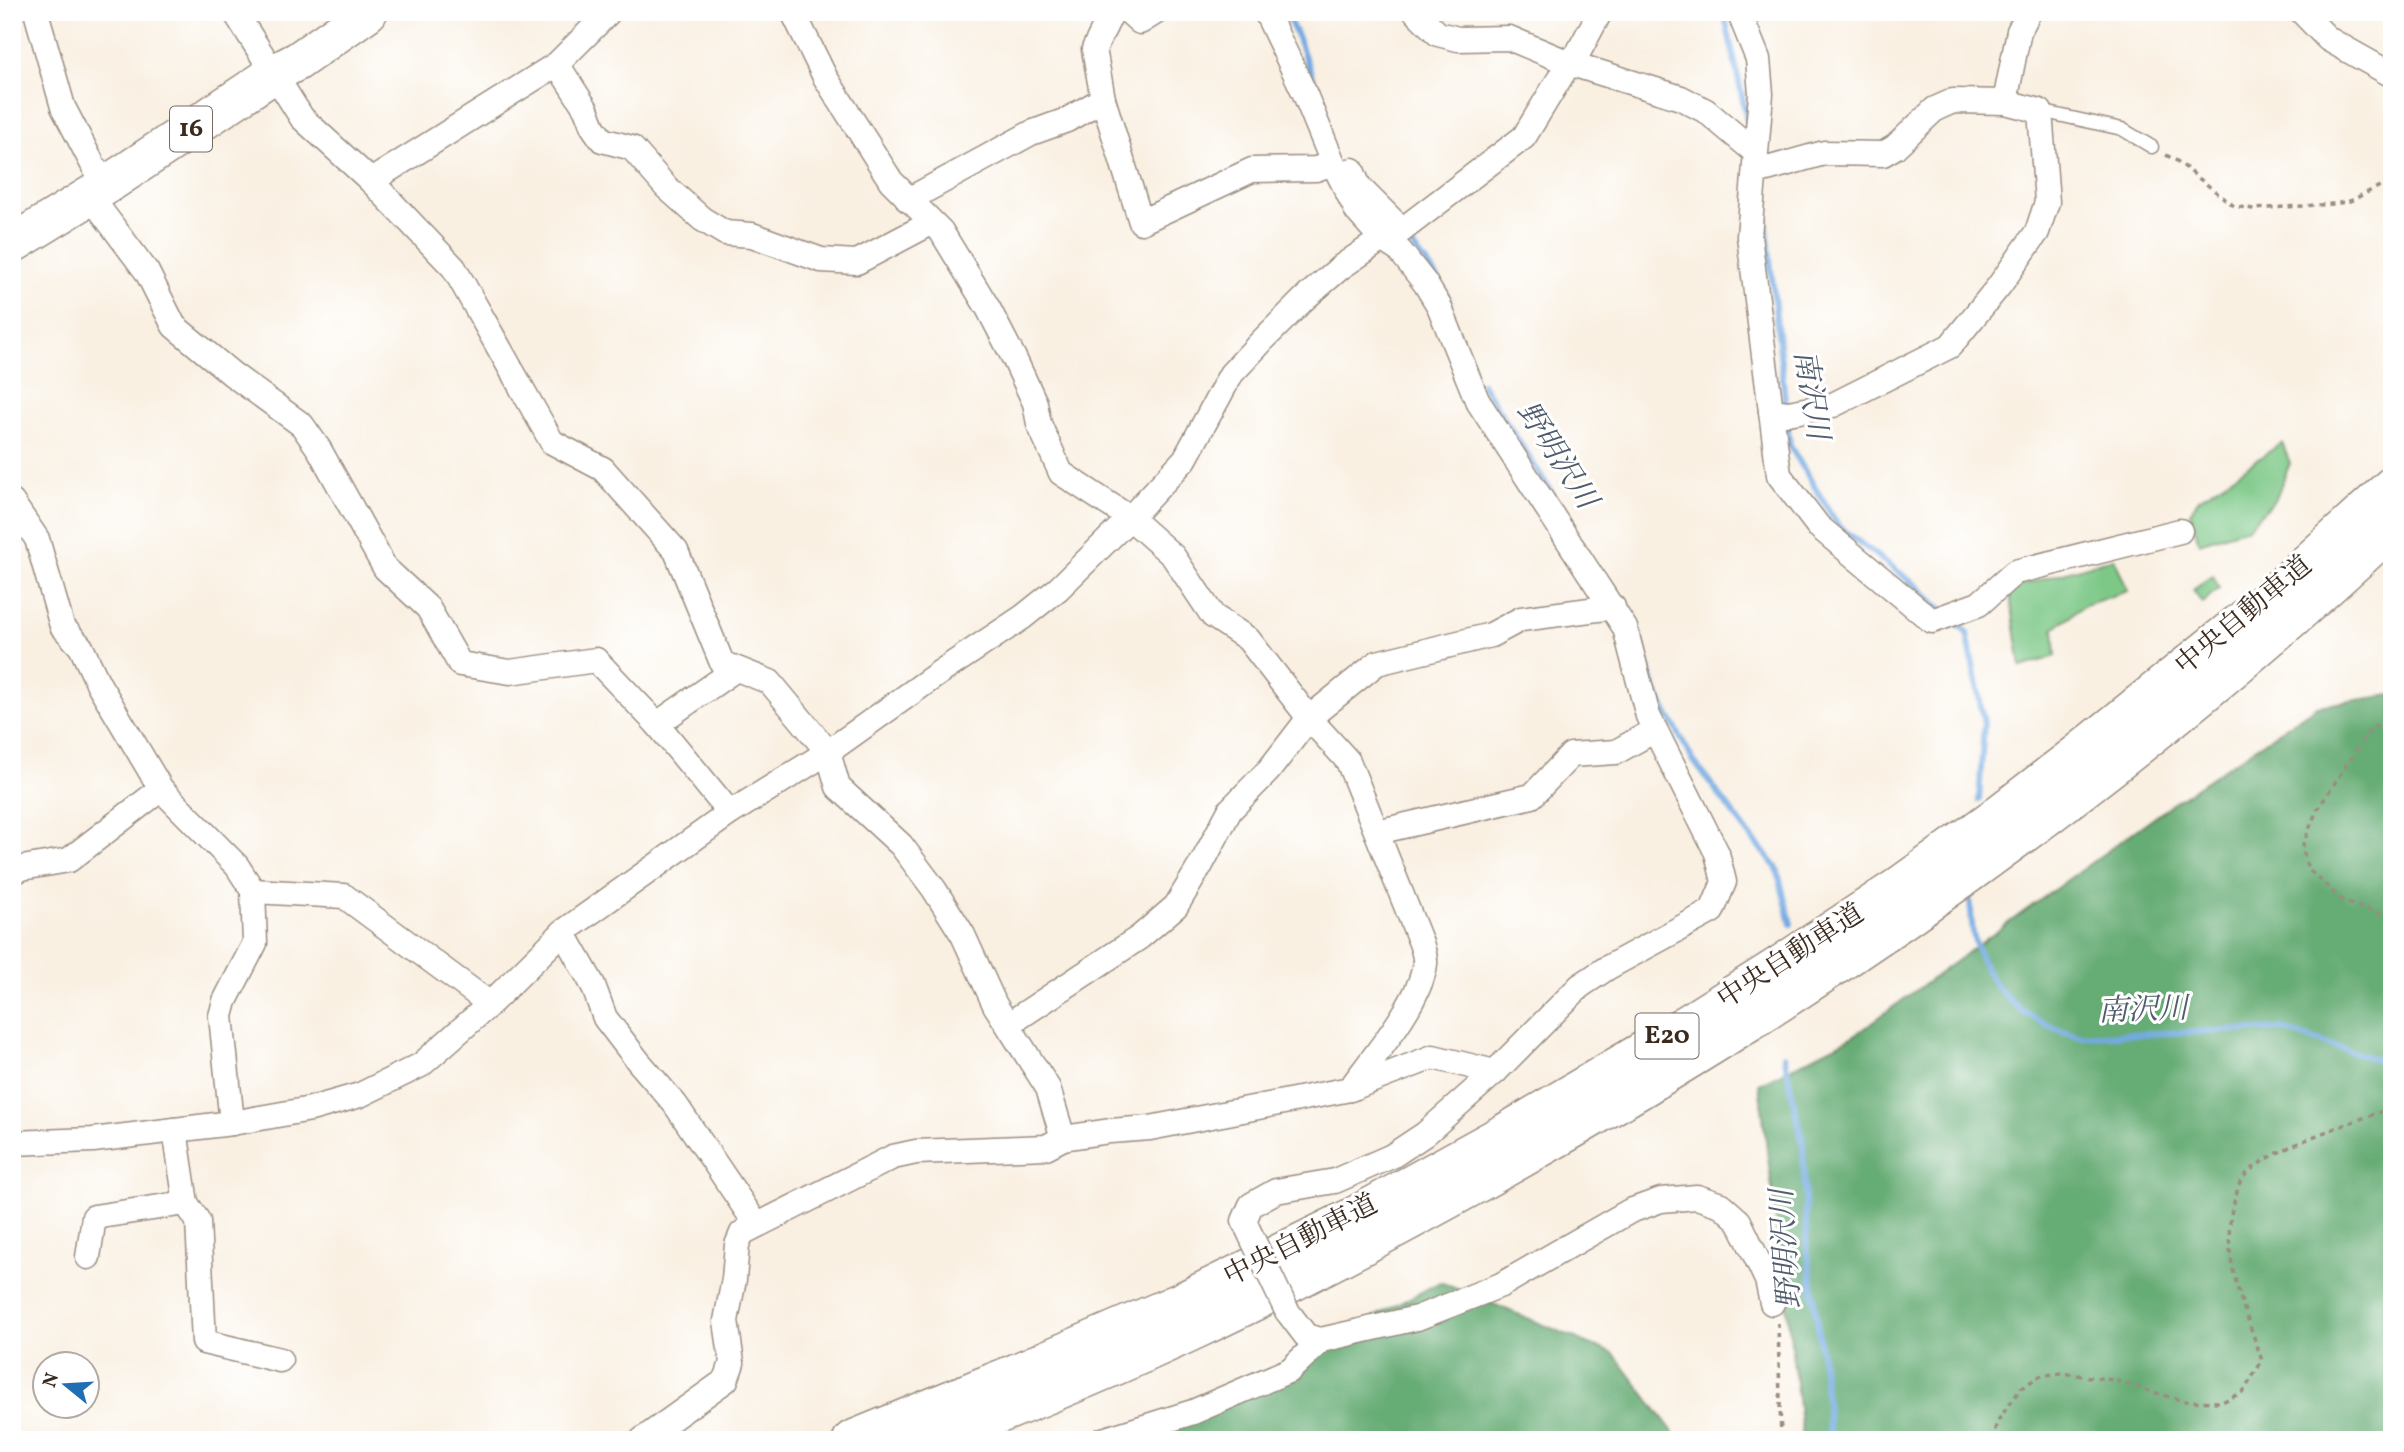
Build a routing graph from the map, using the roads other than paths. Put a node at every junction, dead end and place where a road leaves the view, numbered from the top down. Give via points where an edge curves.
1 (36, 12) edge
2 (235, 12) edge
3 (368, 12) edge
4 (609, 12) edge
5 (793, 12) edge
6 (1112, 12) edge
7 (1129, 12) edge
8 (1156, 12) edge
9 (1266, 12) edge
10 (1284, 12) edge
11 (1416, 12) edge
12 (1600, 12) edge
13 (1739, 12) edge
14 (2029, 12) edge
15 (2302, 12) edge
16 (1569, 63) junction
17 (557, 64) junction
18 (275, 73) junction
19 (2392, 75) edge
20 (1103, 99) junction
21 (2005, 102) junction
22 (2040, 111) junction
23 (2152, 147) road end
24 (1755, 158) junction
25 (1333, 163) junction
26 (372, 181) junction
27 (97, 191) junction
28 (908, 200) junction
29 (931, 223) junction
30 (1392, 235) junction
31 (12, 244) edge
32 (1772, 411) junction
33 (2392, 486) edge
34 (12, 502) edge
35 (1130, 518) junction
36 (2392, 528) edge
37 (2180, 531) dead end
38 (1613, 607) junction
39 (736, 669) junction
40 (1309, 718) junction
41 (657, 724) junction
42 (1655, 730) junction
43 (828, 752) junction
44 (161, 789) junction
45 (730, 813) junction
46 (1377, 832) junction
47 (12, 873) edge
48 (253, 891) junction
49 (564, 932) junction
50 (490, 1004) junction
51 (1009, 1024) junction
52 (1495, 1072) junction
53 (1350, 1089) junction
54 (232, 1123) junction
55 (175, 1130) junction
56 (1063, 1138) junction
57 (12, 1143) edge
58 (186, 1203) junction
59 (756, 1224) junction
60 (88, 1257) dead end
61 (1772, 1303) road end
62 (1321, 1340) junction
63 (280, 1360) dead end
64 (642, 1440) edge
65 (852, 1440) edge
66 (935, 1440) edge
67 (1103, 1440) edge

1 - 27 street via 63,107
2 - 18 street
3 - 18 main road, 16
4 - 17 street
5 - 28 street via 825,77
6 - 20 street via 1094,49
7 - 8 street via 1140,22
9 - 25 street
10 - 30 street via 1359,187
11 - 16 street via 1438,34 1458,39 1509,38
12 - 16 street
13 - 24 street via 1758,59 1761,94
14 - 21 street via 2020,31
15 - 19 street via 2328,39
16 - 24 street via 1681,98 1706,111
16 - 30 street via 1524,137
17 - 26 street
17 - 29 street via 602,140 632,148 666,187 725,233 752,235 821,260 857,262
18 - 26 street via 302,118
18 - 27 main road, 16
20 - 25 street via 1141,222 1252,170 1316,169
20 - 28 street
21 - 22 street
21 - 24 street via 1953,102 1935,109 1883,154 1824,153 1767,169
22 - 23 lane via 2122,129
22 - 32 street via 2047,202 2037,232 1950,346 1833,405 1788,413
24 - 32 street via 1749,236
25 - 30 street via 1357,211
26 - 39 street via 454,268 552,442 603,469 676,551 722,663
27 - 31 main road, 16
27 - 41 street via 174,326 302,425 386,568 428,608 460,664 510,672 596,660
28 - 29 street
29 - 35 street via 988,308 1014,358 1061,474
30 - 35 street via 1341,267 1231,374 1185,459
30 - 38 street via 1439,306 1477,400
32 - 37 street via 1779,475 1810,516 1932,621 1979,604 2015,572
33 - 65 main road, 中央自動車道 / E20 via 2258,607 1991,821 1660,1041 1349,1219 1183,1301
34 - 44 street via 37,539 62,626 81,647 97,684
35 - 40 street via 1173,556 1213,616 1248,639
35 - 43 street via 1023,617
36 - 66 main road, 中央自動車道 / E20 via 2247,655 2099,775 1929,902 1783,1001 1637,1092 1362,1247 1198,1329
38 - 40 street via 1521,619 1491,635 1377,663
38 - 42 street via 1625,628
39 - 41 street
39 - 43 street via 770,682
40 - 46 street via 1348,761
40 - 51 street via 1269,770 1230,810 1176,906 1140,937
41 - 45 street
42 - 46 street via 1616,752 1571,755 1532,796
42 - 52 street via 1717,853 1724,882 1712,911 1580,986
43 - 45 street
43 - 51 street via 838,788 901,845 934,889
44 - 47 street via 69,860
44 - 48 street via 237,866
45 - 49 street
46 - 53 street via 1422,943 1425,963 1398,1023
48 - 50 street via 344,896
48 - 54 street via 255,943 221,1016
49 - 50 street
49 - 59 street via 606,1018 675,1104
50 - 54 street via 421,1065 360,1095 311,1110
51 - 56 street via 1048,1088
52 - 53 street via 1433,1057
52 - 62 street, bridge via 1425,1134 1392,1156 1335,1181 1276,1191 1251,1205 1244,1220 1287,1311 1307,1336
53 - 56 street via 1150,1128
54 - 55 street
55 - 57 street
55 - 58 street
56 - 59 street via 1046,1147 893,1157
58 - 60 street via 94,1217
58 - 63 street via 198,1221 204,1342
59 - 64 street via 742,1233 737,1245 726,1321 732,1363 726,1380
61 - 62 street via 1767,1280 1739,1221 1721,1205 1697,1197 1661,1200 1630,1211 1501,1285 1417,1318
62 - 67 street via 1290,1370 1193,1412

